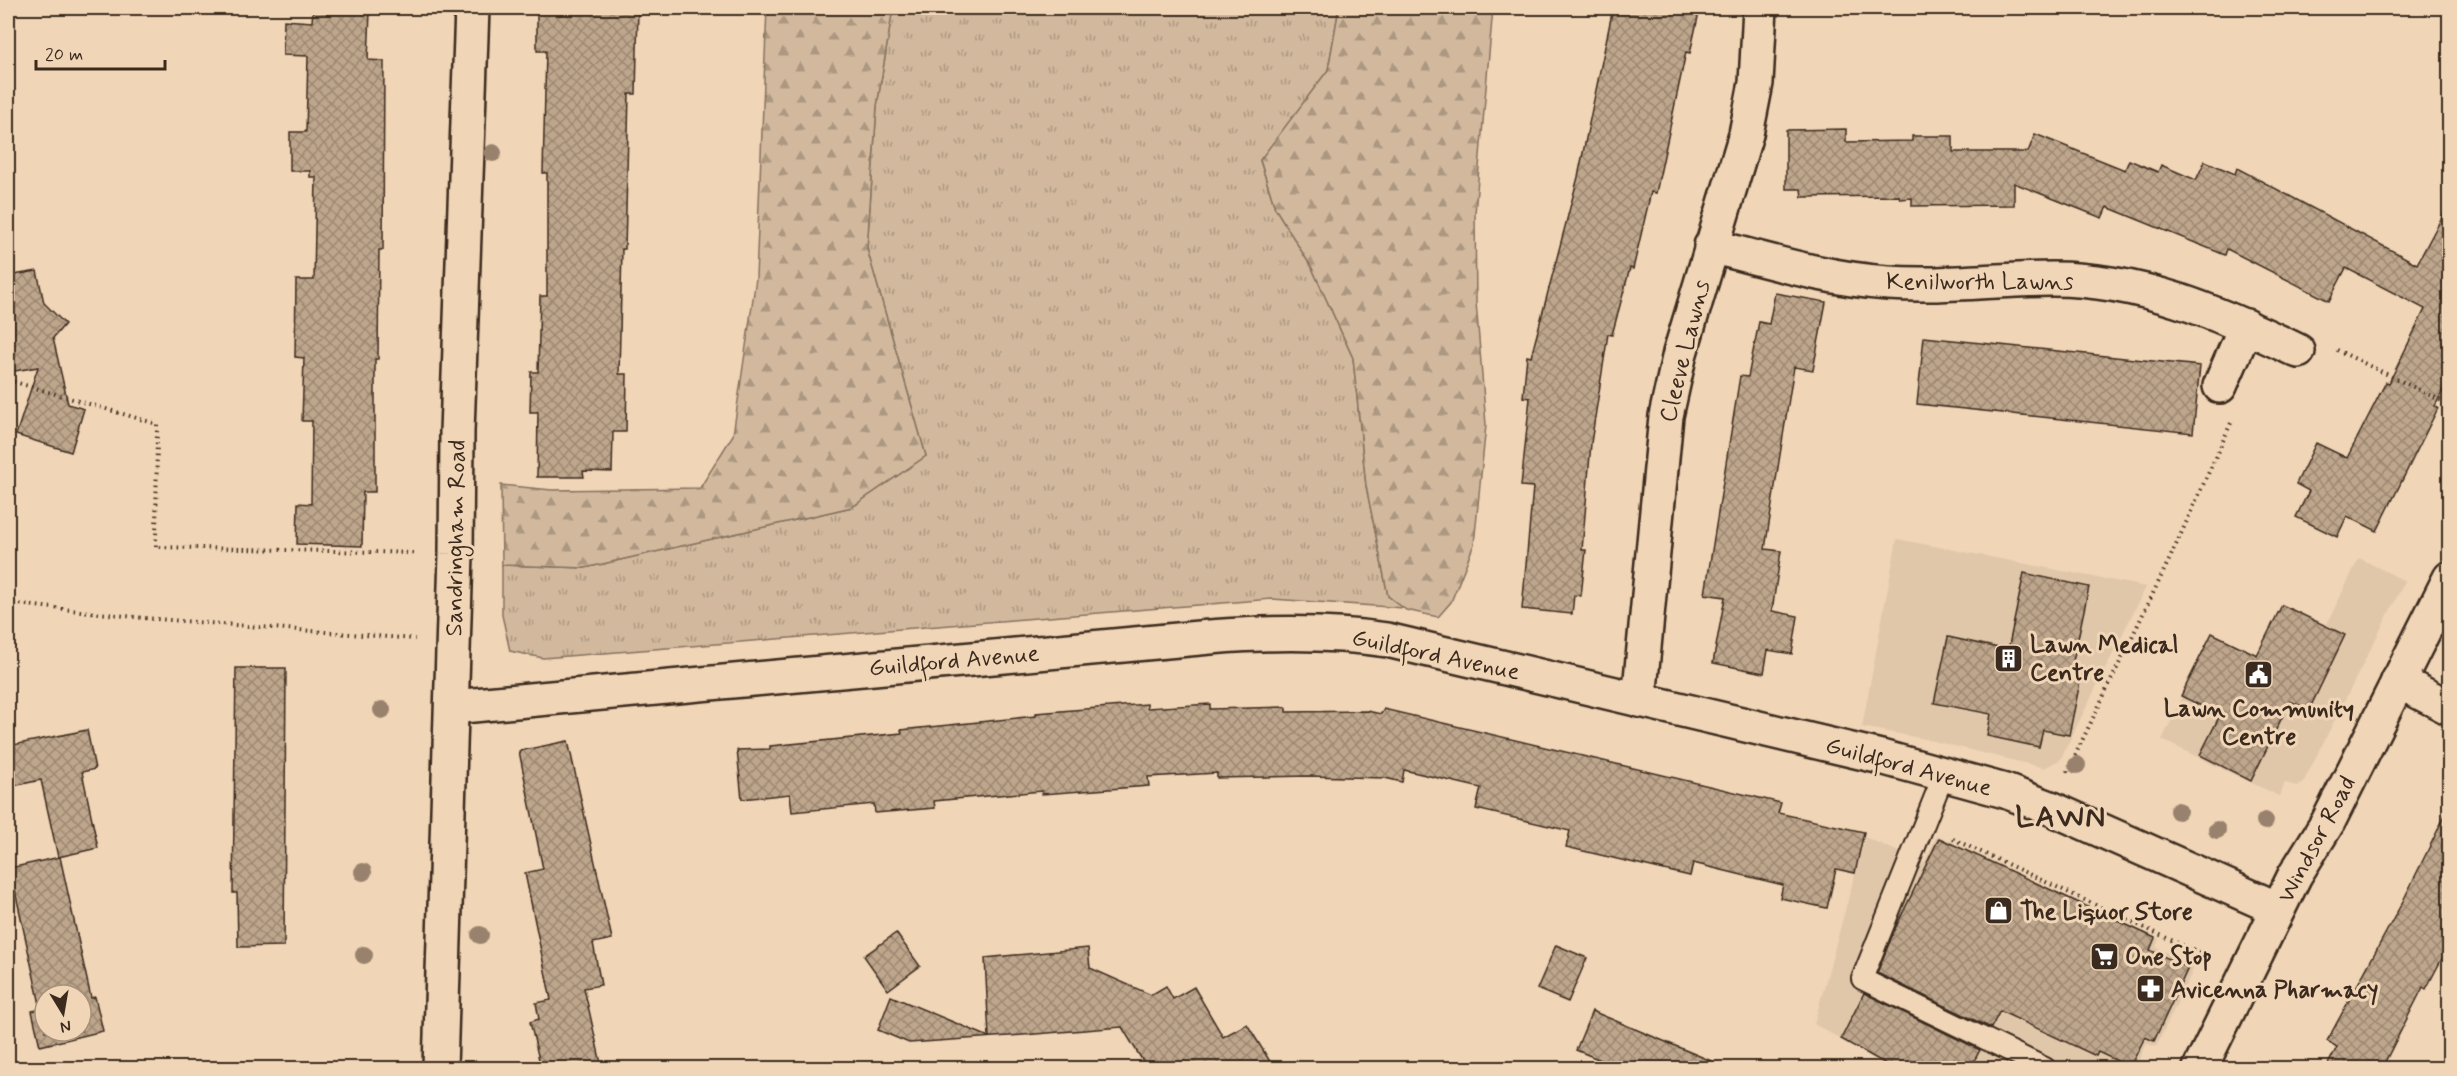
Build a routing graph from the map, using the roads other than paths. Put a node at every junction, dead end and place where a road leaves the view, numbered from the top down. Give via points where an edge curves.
1 (472, 8) edge
2 (1760, 8) edge
3 (1711, 246) junction
4 (2246, 326) junction
5 (2298, 351) road end
6 (2220, 386) road end
7 (2450, 578) edge
8 (2398, 681) junction
9 (1639, 700) junction
10 (452, 707) junction
11 (2450, 708) edge
12 (1944, 774) junction
13 (2278, 909) junction
14 (440, 1068) edge
15 (2045, 1068) edge
16 (2200, 1068) edge

1 - 10 street, Sandringham Road
2 - 3 street, Cleeve Lawns via 1756,83 1746,134
3 - 4 street, Kenilworth Lawns via 1840,278 1890,284 2053,279 2097,282 2197,305
3 - 9 street, Cleeve Lawns via 1666,416
4 - 5 street, Kenilworth Lawns
4 - 6 street
7 - 8 street, Windsor Road
8 - 11 street
8 - 13 street, Windsor Road via 2328,822
9 - 10 street, Guildford Avenue via 1387,640 1348,634 1276,632
9 - 12 street, Guildford Avenue
10 - 14 street, Sandringham Road
12 - 13 street, Guildford Avenue via 2053,809
12 - 15 lane via 1862,979
13 - 16 street, Windsor Road

